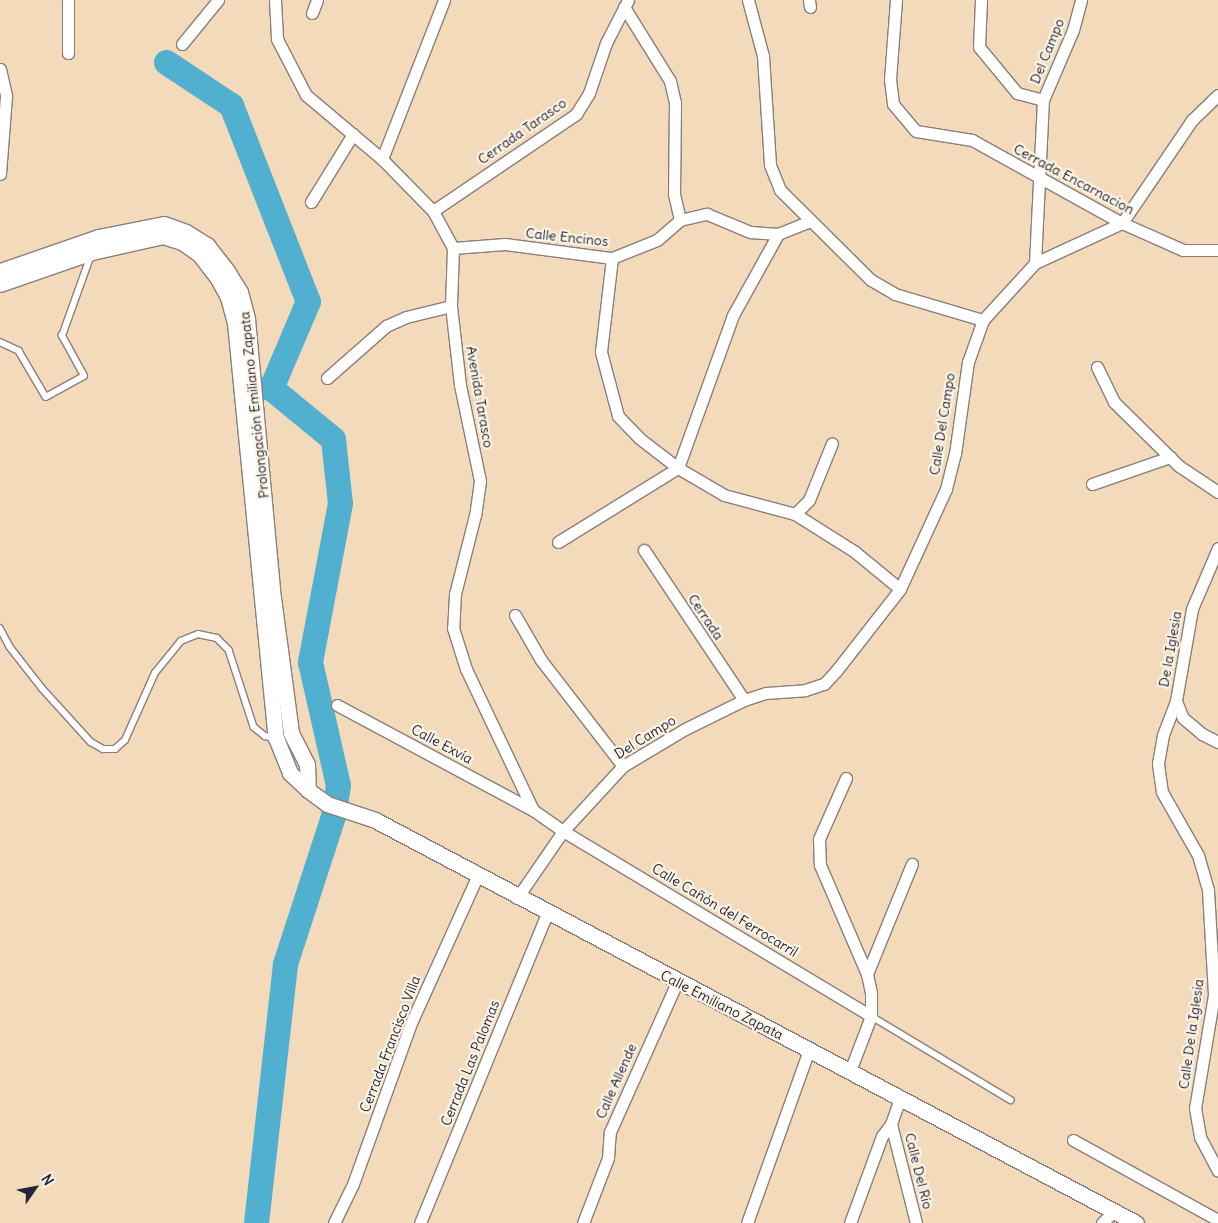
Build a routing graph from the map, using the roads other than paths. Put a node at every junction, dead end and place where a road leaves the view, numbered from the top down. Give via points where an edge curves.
1 (68, 0) edge
2 (218, 0) edge
3 (275, 0) edge
4 (317, 0) edge
5 (748, 0) edge
6 (896, 0) edge
7 (982, 0) edge
8 (1081, 0) edge
9 (441, 1) edge
10 (626, 4) edge
11 (312, 13) dead end
12 (182, 44) dead end
13 (68, 53) dead end
14 (0, 69) edge
15 (1218, 95) edge
16 (1043, 100) junction
17 (353, 134) junction
18 (382, 159) junction
19 (0, 174) edge
20 (1041, 180) junction
21 (311, 202) dead end
22 (433, 211) junction
23 (680, 220) junction
24 (810, 221) junction
25 (1122, 223) junction
26 (778, 234) junction
27 (98, 237) junction
28 (453, 248) junction
29 (1218, 250) edge
30 (92, 252) junction
31 (612, 258) junction
32 (1035, 263) junction
33 (0, 271) edge
34 (0, 284) edge
35 (451, 306) junction
36 (983, 320) junction
37 (0, 342) edge
38 (1097, 367) dead end
39 (327, 378) dead end
40 (832, 443) dead end
41 (1170, 457) junction
42 (678, 468) junction
43 (1092, 484) dead end
44 (1218, 492) edge
45 (795, 514) junction
46 (558, 542) dead end
47 (1218, 548) edge
48 (644, 550) dead end
49 (900, 589) junction
50 (516, 615) dead end
51 (0, 628) edge
52 (836, 671) joint
53 (744, 700) junction
54 (1176, 701) junction
55 (337, 705) dead end
56 (291, 733) junction
57 (276, 738) junction
58 (1218, 742) edge
59 (623, 766) junction
60 (846, 778) dead end
61 (308, 790) junction
62 (533, 810) junction
63 (563, 831) junction
64 (912, 864) dead end
65 (477, 877) junction
66 (517, 898) junction
67 (547, 914) junction
68 (867, 974) junction
69 (677, 982) junction
70 (1216, 996) edge
71 (871, 1016) junction
72 (809, 1050) junction
73 (850, 1071) junction
74 (900, 1098) junction
75 (1011, 1100) dead end
76 (891, 1124) junction
77 (1074, 1140) dead end
78 (1218, 1171) edge
79 (1113, 1212) junction
80 (1218, 1220) edge
81 (334, 1223) edge
82 (420, 1223) edge
83 (583, 1223) edge
84 (747, 1223) edge
85 (850, 1223) edge
86 (916, 1223) edge
87 (1102, 1223) edge
88 (1136, 1223) edge

1 - 13 street
2 - 12 street
3 - 17 street via 277,39 306,95
4 - 11 street
5 - 24 street via 763,56 770,165 780,190
6 - 20 street, Cerrada Encarnacion via 890,79 893,104 916,131 972,140
7 - 16 street via 979,47 1017,93
8 - 16 street, Del Campo via 1074,30
9 - 18 street
10 - 22 street, Cerrada Tarasco via 606,43 589,93 576,114
10 - 23 street via 672,88 675,102 674,194
14 - 19 street via 6,96
15 - 25 street via 1192,120
16 - 20 street, Del Campo
17 - 18 street
17 - 21 street
18 - 22 street
20 - 25 street, Cerrada Encarnacion
20 - 32 street, Del Campo
22 - 28 street
23 - 26 street, Calle Encinos via 707,214 750,232
23 - 31 street, Calle Encinos via 657,240
24 - 26 street, Calle Encinos
24 - 36 street via 871,280 895,294
25 - 29 street, Cerrada Encarnacion via 1183,250
25 - 32 street
26 - 42 street via 733,315
27 - 30 lane
27 - 33 main road, Prolongación Emiliano Zapata
27 - 56 main road, Prolongación Emiliano Zapata via 164,224 186,232 207,245 240,292 246,319 272,590
28 - 31 street, Calle Encinos via 505,244
28 - 35 street, Avenida Tarasco
30 - 34 main road, Prolongación Emiliano Zapata
30 - 37 lane via 62,336 84,376 46,397 19,351
30 - 57 main road, Prolongación Emiliano Zapata via 163,236 199,254 228,297 235,323
31 - 42 street via 601,352 618,416 639,438
32 - 36 street, Calle Del Campo
35 - 39 street via 406,317 386,326
35 - 62 street, Avenida Tarasco via 460,385 480,481 455,594 453,628 466,669
36 - 49 street, Calle Del Campo via 968,362 955,454 946,490
38 - 41 street via 1114,402
40 - 45 street via 808,500
41 - 43 street
41 - 44 street
42 - 45 street via 724,495
42 - 46 street
45 - 49 street via 855,552
47 - 54 street, De la Iglesia via 1192,609
48 - 53 street, Cerrada
49 - 52 street, Calle Del Campo
50 - 59 street via 541,660
51 - 57 lane via 36,682 91,742 102,749 115,749 126,740 155,672 181,641 198,634 217,638 229,650 254,727 265,736
52 - 53 street, Del Campo via 824,684 805,690 766,693
53 - 59 street, Del Campo via 685,729
54 - 58 street via 1183,718
54 - 70 street, Calle De la Iglesia via 1163,734 1158,764 1162,792 1198,855 1208,890
55 - 62 street, Calle Exvía
56 - 57 lane
56 - 61 main road via 307,764
57 - 61 main road, Calle Emiliano Zapata via 290,773
59 - 63 street, Del Campo
60 - 68 street via 819,840 820,865
61 - 65 main road, Calle Emiliano Zapata via 327,804 354,812
62 - 63 street, Avenida Tarasco
63 - 66 street, Del Campo
63 - 71 street, Calle Cañón del Ferrocarril
64 - 68 street
65 - 66 main road, Calle Emiliano Zapata
65 - 81 street, Cerrada Francisco Villa via 411,1023 353,1184
66 - 67 main road, Calle Emiliano Zapata
67 - 69 main road, Calle Emiliano Zapata
67 - 82 street, Cerrada Las Palomas
68 - 71 street via 872,993
69 - 72 main road, Calle Emiliano Zapata
69 - 83 street, Calle Allende via 610,1132 608,1158
70 - 78 street, Calle De la Iglesia via 1195,1108 1200,1137
71 - 73 street
71 - 75 lane
72 - 73 main road, Calle Emiliano Zapata
72 - 84 street
73 - 74 main road, Calle Emiliano Zapata
74 - 76 street, Calle Del Río
74 - 79 main road, Calle Emiliano Zapata
76 - 85 street via 882,1136
76 - 86 street, Calle Del Río
77 - 80 street
79 - 87 street
79 - 88 main road, Calle Emiliano Zapata

